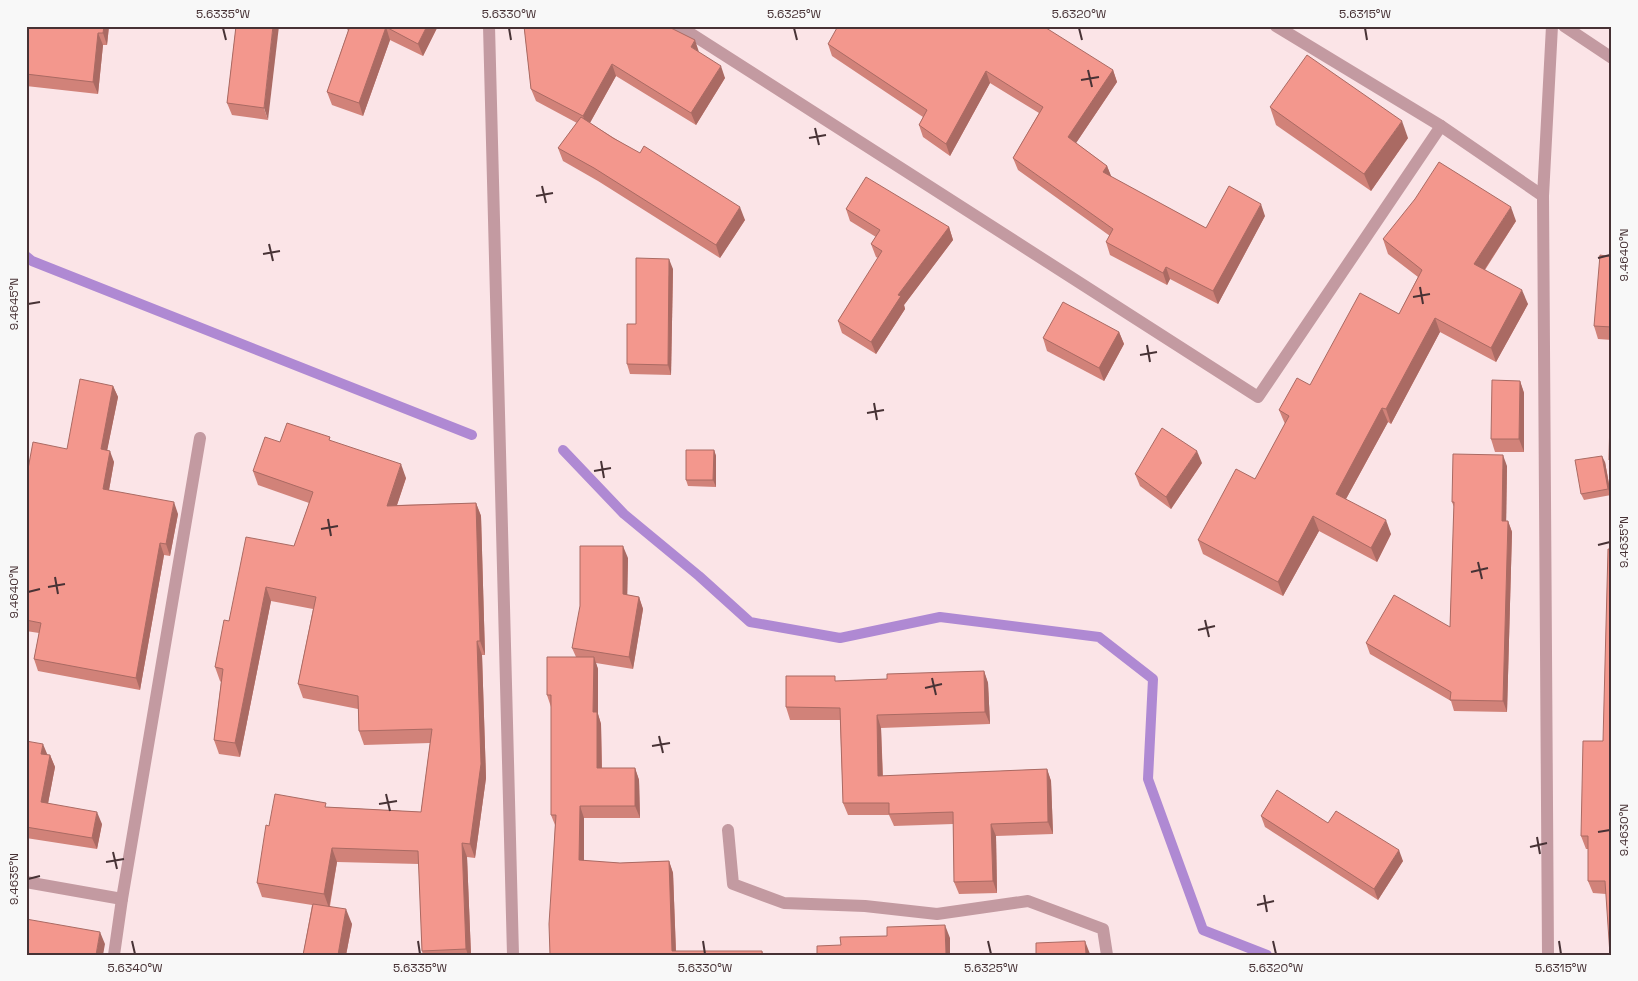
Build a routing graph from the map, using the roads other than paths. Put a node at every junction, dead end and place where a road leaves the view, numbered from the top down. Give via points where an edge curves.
1 (489, 26) edge
2 (679, 26) edge
3 (1276, 26) edge
4 (1552, 26) edge
5 (1564, 26) edge
6 (1612, 58) edge
7 (1441, 126) junction
8 (1543, 196) junction
9 (200, 438) dead end
10 (728, 830) dead end
11 (26, 882) edge
12 (122, 899) junction
13 (114, 955) edge
14 (513, 955) edge
15 (1107, 955) edge
16 (1548, 955) edge

1 - 14 street
2 - 7 street via 1258,397
3 - 7 street
4 - 8 street
5 - 6 street
7 - 8 street
8 - 16 street
9 - 12 street
10 - 15 street via 734,884 784,903 865,906 937,914 1028,902 1103,928
11 - 12 street
12 - 13 street

